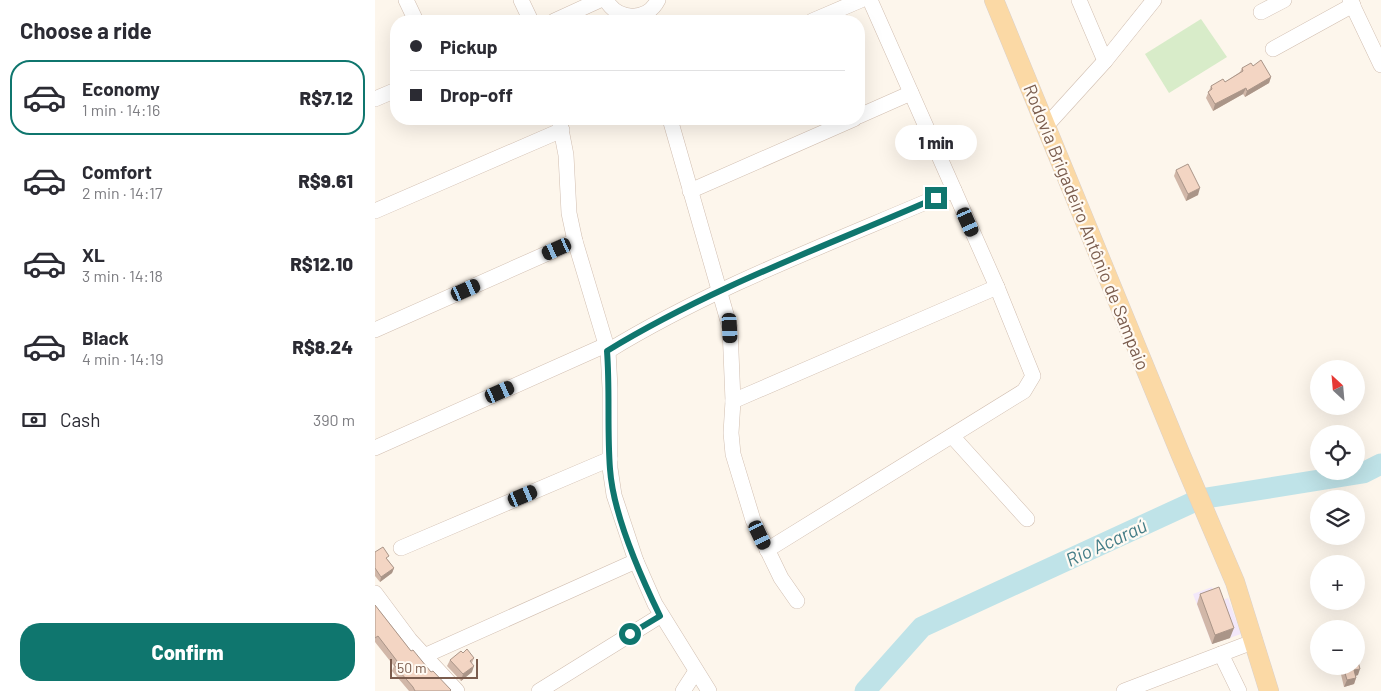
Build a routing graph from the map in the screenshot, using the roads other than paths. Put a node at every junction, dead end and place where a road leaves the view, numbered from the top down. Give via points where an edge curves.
1 (406, 0) edge
2 (521, 0) edge
3 (600, 0) edge
4 (606, 0) edge
5 (659, 0) edge
6 (861, 0) edge
7 (870, 0) edge
8 (994, 0) edge
9 (1079, 0) edge
10 (1154, 0) edge
11 (1284, 0) edge
12 (1351, 2) edge
13 (1261, 12) dead end
14 (413, 15) edge
15 (528, 15) edge
16 (567, 15) edge
17 (624, 15) edge
18 (646, 15) edge
19 (826, 15) edge
20 (1273, 49) dead end
21 (1380, 58) edge
22 (1105, 61) junction
23 (390, 93) edge
24 (911, 94) junction
25 (375, 99) edge
26 (865, 113) edge
27 (559, 125) edge
28 (561, 125) edge
29 (672, 125) edge
30 (839, 125) edge
31 (1046, 126) junction
32 (954, 190) junction
33 (690, 191) junction
34 (375, 211) edge
35 (575, 241) junction
36 (997, 287) junction
37 (719, 293) junction
38 (375, 330) edge
39 (607, 348) junction
40 (733, 401) junction
41 (952, 436) junction
42 (375, 448) edge
43 (610, 459) junction
44 (1027, 519) dead end
45 (401, 548) dead end
46 (767, 550) junction
47 (636, 561) junction
48 (375, 593) edge
49 (797, 601) dead end
50 (660, 616) junction
51 (1255, 641) junction
52 (1221, 654) junction
53 (424, 656) junction
54 (696, 671) junction
55 (1268, 690) edge
56 (457, 691) edge
57 (539, 691) edge
58 (683, 691) edge
59 (709, 691) edge
60 (1123, 691) edge
61 (1239, 691) edge

1 - 14 street
2 - 15 street
3 - 16 street
4 - 17 street via 616,12
5 - 18 street
6 - 19 street
7 - 24 street
8 - 31 main road, Rodovia Brigadeiro Antônio de Sampaio
9 - 22 street
10 - 22 street
11 - 13 street
12 - 20 street
12 - 21 street
22 - 31 street
23 - 25 street
24 - 26 street
24 - 32 street
27 - 34 street
28 - 35 street via 569,213
29 - 33 street
30 - 33 street
31 - 51 main road, Rodovia Brigadeiro Antônio de Sampaio via 1235,582
32 - 36 street
32 - 37 street
33 - 37 street
35 - 38 street
35 - 39 street
36 - 40 street
36 - 41 street via 1033,372 1032,380 1024,391
37 - 39 street
37 - 40 street via 730,328
39 - 42 street
39 - 43 street
40 - 46 street via 733,454 743,494
41 - 44 street
41 - 46 street
43 - 45 street
43 - 47 street via 614,495
46 - 49 street
47 - 50 street
47 - 53 street
48 - 53 street
50 - 54 street
50 - 57 street
51 - 52 street
51 - 55 main road, Rodovia Brigadeiro Antônio de Sampaio
52 - 60 street
52 - 61 street
53 - 56 street
54 - 58 street
54 - 59 street

